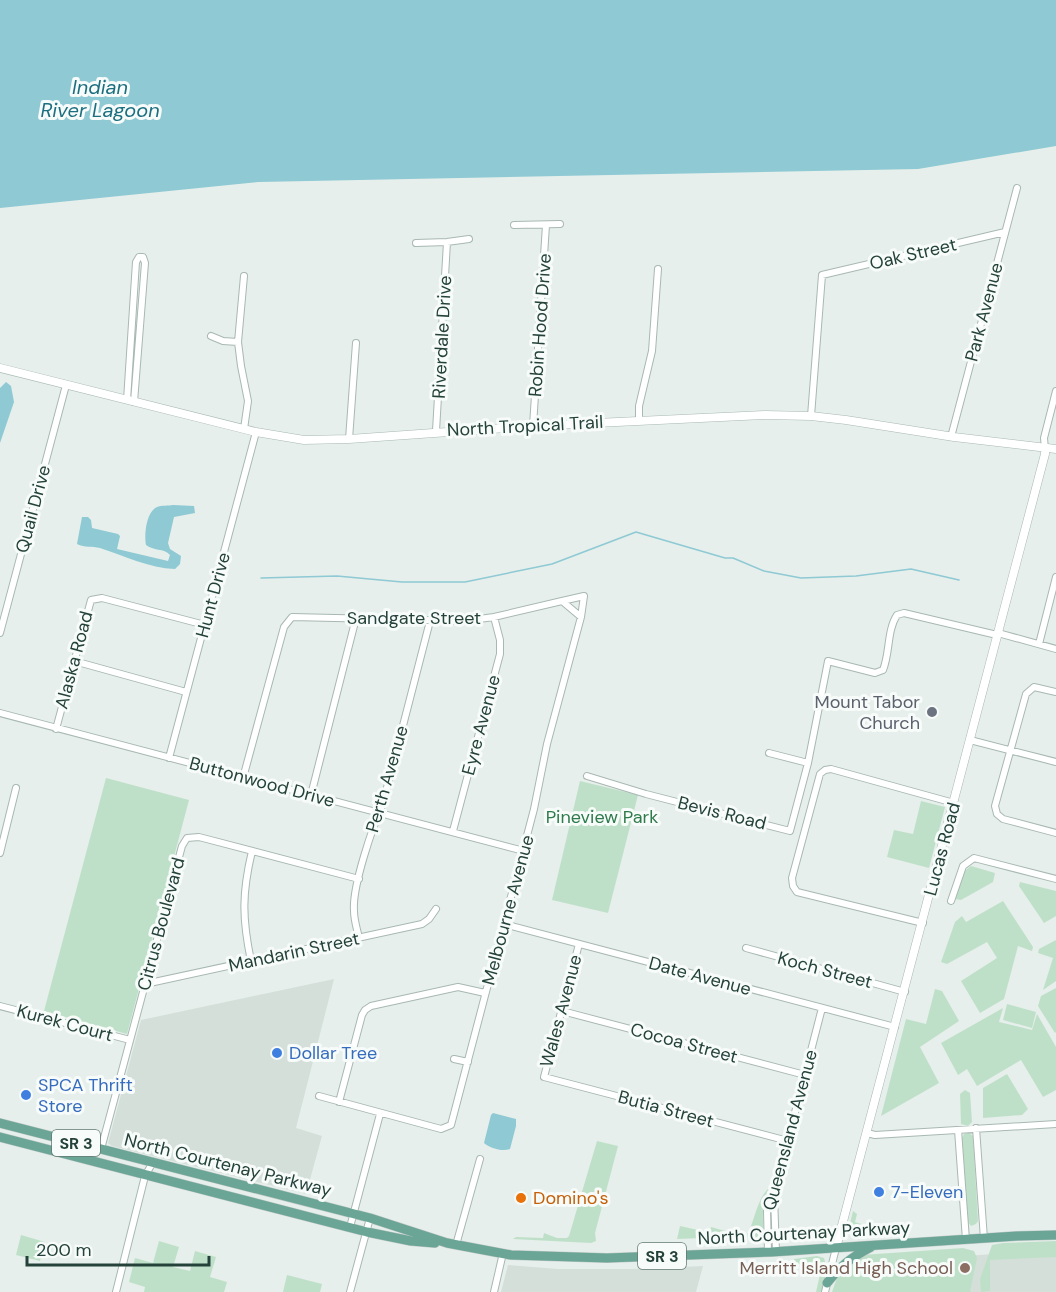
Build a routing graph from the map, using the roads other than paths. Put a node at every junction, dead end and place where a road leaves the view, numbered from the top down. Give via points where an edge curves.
1 (1017, 188) dead end
2 (560, 224) dead end
3 (514, 225) dead end
4 (546, 225) junction
5 (1005, 232) junction
6 (469, 239) dead end
7 (447, 242) junction
8 (416, 243) dead end
9 (658, 268) dead end
10 (244, 276) dead end
11 (132, 326) junction
12 (140, 327) junction
13 (211, 336) dead end
14 (238, 342) junction
15 (356, 344) dead end
16 (0, 368) edge
17 (66, 385) junction
18 (1056, 391) edge
19 (130, 401) junction
20 (811, 416) junction
21 (639, 420) junction
22 (533, 426) junction
23 (244, 429) junction
24 (436, 431) junction
25 (256, 432) junction
26 (951, 437) junction
27 (349, 439) junction
28 (1044, 449) junction
29 (1056, 449) edge
30 (1056, 577) edge
31 (562, 601) junction
32 (1053, 605) edge
33 (494, 617) junction
34 (581, 617) junction
35 (356, 618) junction
36 (430, 621) junction
37 (205, 625) junction
38 (0, 633) edge
39 (998, 634) junction
40 (1039, 644) junction
41 (1056, 649) edge
42 (74, 661) junction
43 (186, 692) junction
44 (1056, 692) edge
45 (0, 713) edge
46 (56, 729) junction
47 (970, 740) junction
48 (1011, 750) junction
49 (769, 753) dead end
50 (170, 758) junction
51 (1056, 762) edge
52 (808, 763) junction
53 (587, 776) dead end
54 (243, 778) junction
55 (16, 788) dead end
56 (311, 795) junction
57 (954, 803) junction
58 (379, 813) junction
59 (453, 831) junction
60 (1056, 832) edge
61 (524, 850) junction
62 (252, 851) junction
63 (0, 853) edge
64 (359, 879) junction
65 (1056, 879) edge
66 (951, 901) dead end
67 (436, 909) dead end
68 (923, 923) junction
69 (504, 924) junction
70 (358, 938) junction
71 (579, 944) junction
72 (746, 948) dead end
73 (251, 961) junction
74 (146, 984) junction
75 (905, 992) junction
76 (485, 993) junction
77 (0, 1006) edge
78 (822, 1008) junction
79 (562, 1011) junction
80 (896, 1027) junction
81 (130, 1040) junction
82 (352, 1052) junction
83 (366, 1056) dead end
84 (454, 1059) dead end
85 (468, 1062) junction
86 (805, 1075) junction
87 (544, 1077) joint
88 (319, 1096) dead end
89 (339, 1102) junction
90 (380, 1114) junction
91 (0, 1123) edge
92 (1056, 1124) edge
93 (976, 1128) junction
94 (958, 1130) junction
95 (867, 1133) junction
96 (0, 1137) edge
97 (788, 1141) junction
98 (101, 1149) junction
99 (480, 1158) dead end
100 (153, 1162) junction
101 (145, 1176) junction
102 (353, 1214) junction
103 (370, 1218) junction
104 (350, 1227) junction
105 (367, 1232) junction
106 (1056, 1235) edge
107 (984, 1239) junction
108 (966, 1240) junction
109 (452, 1244) junction
110 (876, 1246) junction
111 (836, 1248) junction
112 (772, 1252) junction
113 (502, 1253) junction
114 (826, 1287) edge
115 (116, 1292) edge
116 (350, 1292) edge
117 (494, 1292) edge

1 - 5 street, Park Avenue
2 - 4 street
3 - 4 street
4 - 22 street, Robin Hood Drive
5 - 20 street, Oak Street via 822,275
5 - 26 street, Park Avenue
6 - 7 street
7 - 8 street
7 - 24 street, Riverdale Drive
9 - 21 street via 652,351
10 - 14 street
11 - 12 street
11 - 12 street via 136,262 143,257
11 - 19 street
12 - 19 street
13 - 14 street
14 - 23 street via 248,400
15 - 27 street
16 - 17 street, North Tropical Trail
17 - 19 street, North Tropical Trail
17 - 38 street, Quail Drive
18 - 28 street
19 - 23 street, North Tropical Trail
20 - 21 street, North Tropical Trail
20 - 26 street, North Tropical Trail
21 - 22 street, North Tropical Trail
22 - 24 street, North Tropical Trail
23 - 25 street, North Tropical Trail
24 - 27 street, North Tropical Trail
25 - 27 street, North Tropical Trail via 304,440
25 - 37 street, Hunt Drive
26 - 28 street, North Tropical Trail
28 - 29 street, North Tropical Trail
28 - 39 street, Lucas Road
30 - 32 street
31 - 33 street, Sandgate Street
31 - 34 street
31 - 34 street via 584,596
32 - 40 street
33 - 36 street, Sandgate Street
33 - 59 street, Eyre Avenue via 500,654
34 - 61 street, Melbourne Avenue
35 - 36 street, Sandgate Street
35 - 54 street, Sandgate Street via 288,619
35 - 56 street
36 - 58 street, Perth Avenue
37 - 42 street, Alaska Road via 97,598 89,604
37 - 43 street, Hunt Drive
39 - 40 street
39 - 47 street, Lucas Road
39 - 52 street, Bevis Road via 904,613 893,621 883,670 875,673 828,661
40 - 41 street
42 - 43 street
42 - 46 street, Alaska Road
43 - 50 street, Hunt Drive
44 - 48 street via 1034,687 1026,694
45 - 46 street, Buttonwood Drive
46 - 50 street, Buttonwood Drive
47 - 48 street
47 - 57 street, Lucas Road
48 - 51 street
48 - 60 street via 995,806 997,814
49 - 52 street
50 - 54 street, Buttonwood Drive
52 - 53 street, Bevis Road via 790,831
54 - 56 street, Buttonwood Drive
55 - 63 street
56 - 58 street, Buttonwood Drive
57 - 68 street, Lucas Road
57 - 68 street via 825,770 820,774 795,869 793,886 797,892
58 - 59 street, Buttonwood Drive
58 - 64 street, Perth Avenue
59 - 61 street, Buttonwood Drive
61 - 69 street, Melbourne Avenue
62 - 64 street, Citrus Boulevard
62 - 73 street via 243,906
62 - 74 street, Citrus Boulevard via 199,837 187,838
64 - 70 street, Perth Avenue via 354,910
65 - 66 street via 974,858 963,866
67 - 70 street, Mandarin Street via 422,924
68 - 75 street, Lucas Road
69 - 71 street, Date Avenue
69 - 76 street, Melbourne Avenue
70 - 73 street, Mandarin Street
71 - 78 street, Date Avenue
71 - 79 street, Wales Avenue
72 - 75 street, Koch Street
73 - 74 street, Mandarin Street
74 - 81 street, Citrus Boulevard
75 - 80 street, Lucas Road
76 - 82 street via 458,987 370,1006 362,1015
76 - 85 street, Melbourne Avenue
77 - 81 street, Kurek Court
78 - 80 street, Date Avenue
78 - 86 street, Queensland Avenue
79 - 86 street, Cocoa Street
79 - 87 street, Wales Avenue
80 - 95 street, Lucas Road
81 - 98 street, Citrus Boulevard
82 - 83 street
82 - 89 street
84 - 85 street
85 - 90 street, Melbourne Avenue via 448,1127 441,1129
86 - 97 street, Queensland Avenue
87 - 97 street, Butia Street
88 - 89 street
89 - 90 street
90 - 102 street
91 - 98 main road, North Courtenay Parkway / SR 3
92 - 93 street
93 - 94 street
93 - 107 street
94 - 95 street
94 - 108 street
95 - 111 street, Lucas Road
96 - 101 main road, North Courtenay Parkway / SR 3
97 - 112 street, Queensland Avenue via 767,1210
98 - 100 main road, North Courtenay Parkway / SR 3
99 - 109 street
100 - 101 street
100 - 102 main road, North Courtenay Parkway / SR 3
101 - 104 main road, North Courtenay Parkway / SR 3
101 - 115 street
102 - 103 main road, North Courtenay Parkway / SR 3
102 - 104 street
103 - 105 street
103 - 109 main road, North Courtenay Parkway / SR 3
104 - 105 main road, North Courtenay Parkway / SR 3
105 - 109 main road, North Courtenay Parkway / SR 3
105 - 116 street
106 - 107 main road, North Courtenay Parkway / SR 3
107 - 108 main road, North Courtenay Parkway / SR 3
108 - 110 main road, North Courtenay Parkway / SR 3
109 - 113 main road, North Courtenay Parkway / SR 3
110 - 111 main road, North Courtenay Parkway / SR 3
110 - 114 main road via 853,1256
111 - 112 main road, North Courtenay Parkway / SR 3
111 - 114 street
112 - 113 main road, North Courtenay Parkway / SR 3 via 607,1258
113 - 117 street

